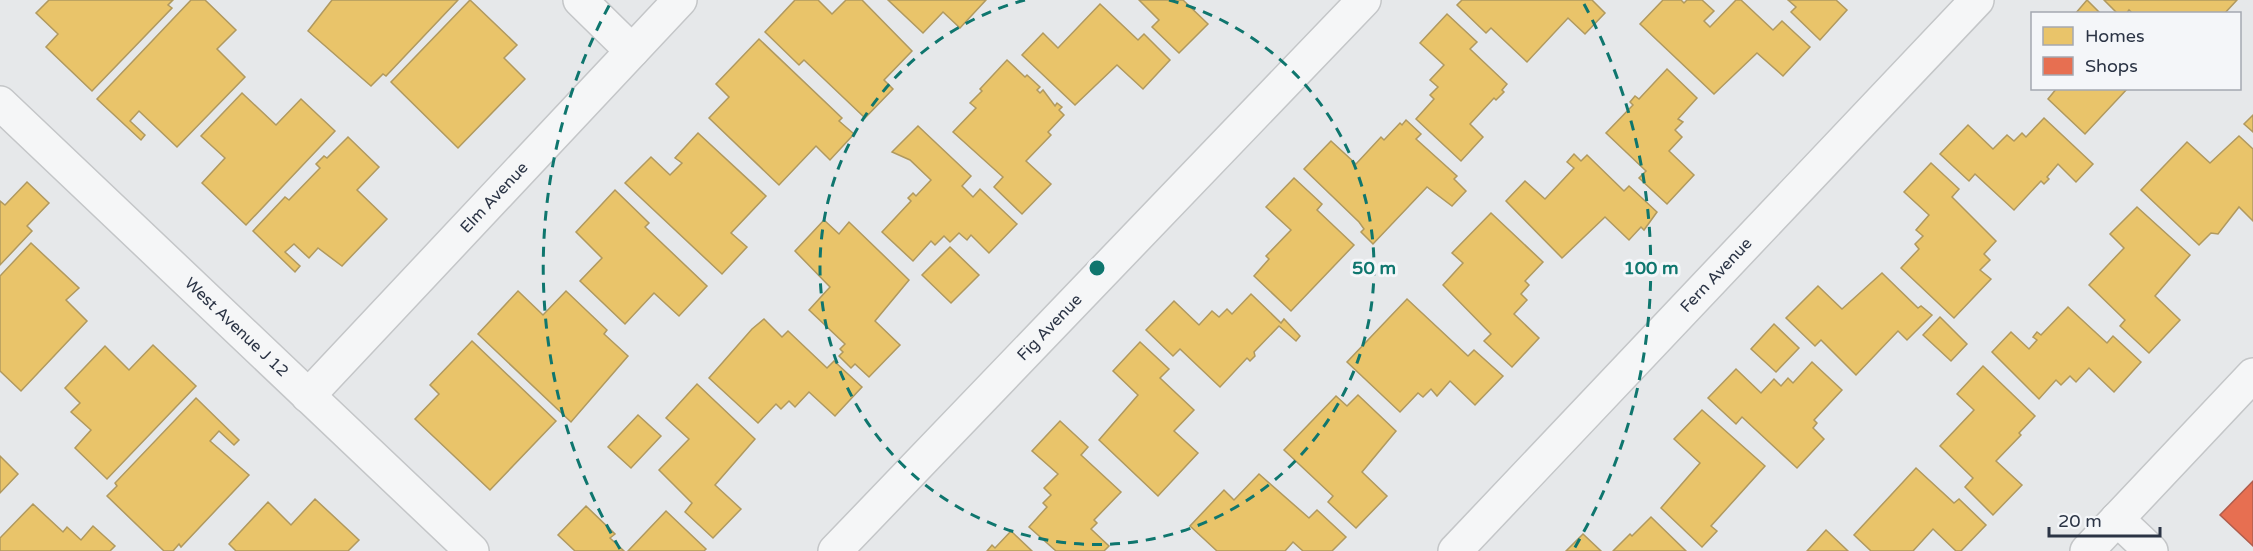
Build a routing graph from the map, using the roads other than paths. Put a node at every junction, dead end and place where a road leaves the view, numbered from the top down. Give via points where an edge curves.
1 (580, 0) edge
2 (680, 0) edge
3 (1364, 0) edge
4 (1977, 0) edge
5 (632, 51) junction
6 (0, 103) edge
7 (2253, 375) edge
8 (308, 396) junction
9 (2117, 519) junction
10 (472, 551) edge
11 (835, 551) edge
12 (1455, 551) edge
13 (2087, 551) edge
14 (2151, 551) edge

1 - 5 street
2 - 5 street, Elm Avenue
3 - 11 street, Fig Avenue
4 - 12 street, Fern Avenue
5 - 8 street, Elm Avenue
6 - 8 street, West Avenue J 12
7 - 9 street
8 - 10 street, West Avenue J 12
9 - 13 street
9 - 14 street

